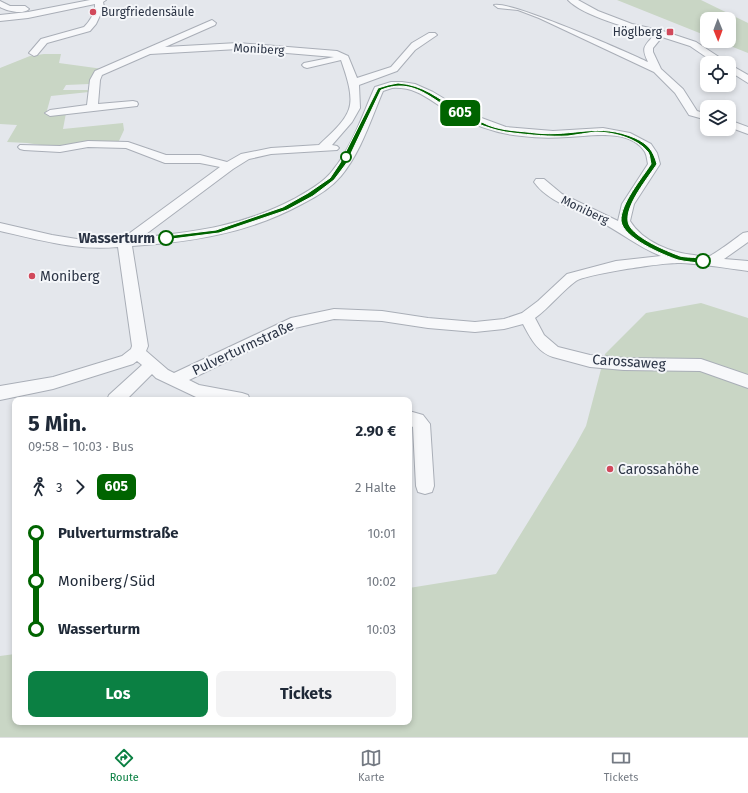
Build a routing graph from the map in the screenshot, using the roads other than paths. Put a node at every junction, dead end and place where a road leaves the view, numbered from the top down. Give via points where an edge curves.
1 (57, 0) edge
2 (572, 0) edge
3 (100, 1) edge
4 (0, 4) edge
5 (498, 5) dead end
6 (0, 18) edge
7 (212, 23) dead end
8 (660, 33) junction
9 (432, 35) dead end
10 (148, 51) junction
11 (34, 53) dead end
12 (711, 56) edge
13 (345, 58) junction
14 (307, 65) dead end
15 (656, 70) junction
16 (736, 72) edge
17 (748, 80) edge
18 (354, 82) junction
19 (133, 104) dead end
20 (92, 108) junction
21 (50, 113) dead end
22 (700, 115) edge
23 (736, 127) edge
24 (748, 131) edge
25 (24, 147) dead end
26 (323, 148) junction
27 (351, 148) junction
28 (229, 166) junction
29 (540, 182) dead end
30 (0, 227) edge
31 (633, 235) junction
32 (748, 236) edge
33 (125, 243) junction
34 (680, 258) junction
35 (709, 262) junction
36 (748, 266) edge
37 (527, 317) junction
38 (137, 353) junction
39 (152, 365) junction
40 (174, 380) junction
41 (748, 382) edge
42 (0, 393) edge
43 (118, 397) edge
44 (227, 397) edge
45 (412, 419) edge
46 (425, 486) dead end

1 - 4 street via 29,9 8,8
2 - 8 street via 607,18
3 - 6 street
3 - 11 street via 100,7 87,30 44,41
5 - 15 street via 510,5 541,16
7 - 10 street, Moniberg
8 - 12 street via 692,44
8 - 15 street via 648,48
9 - 18 street via 402,58 397,67
10 - 13 street, Moniberg via 238,46 337,54
10 - 20 street, Moniberg via 98,73
13 - 14 street
13 - 18 street
15 - 22 street via 679,92 690,110
16 - 17 street
18 - 26 street via 355,108 348,120
19 - 20 street
20 - 21 street
23 - 24 street
25 - 28 street via 60,149 88,144 128,145 165,159 200,159
26 - 27 street
26 - 28 street via 270,151 245,156
27 - 31 street, Moniberg via 379,90 398,85 426,91 457,112 489,127 506,131 539,135 595,131 620,134 641,143 651,153 654,164 628,204 624,221
27 - 33 street, Moniberg via 332,179 285,209 217,232
28 - 33 street
29 - 31 street, Moniberg via 558,197 602,217
30 - 33 street, Moniberg via 54,240 84,244
31 - 34 street, Moniberg
32 - 35 street
33 - 38 street via 140,346
34 - 35 street, Pulverturmstraße
34 - 37 street, Pulverturmstraße via 616,266 572,277
35 - 36 street, Pulverturmstraße
37 - 40 street, Pulverturmstraße via 504,324 475,327 382,316 334,314 290,323
37 - 41 street, Carossaweg via 539,339 553,351 590,360 624,364 700,365
38 - 39 street
38 - 42 street via 127,360 53,384
39 - 40 street
39 - 43 street
40 - 44 street, Pulverturmstraße via 196,391
45 - 46 street via 421,424

